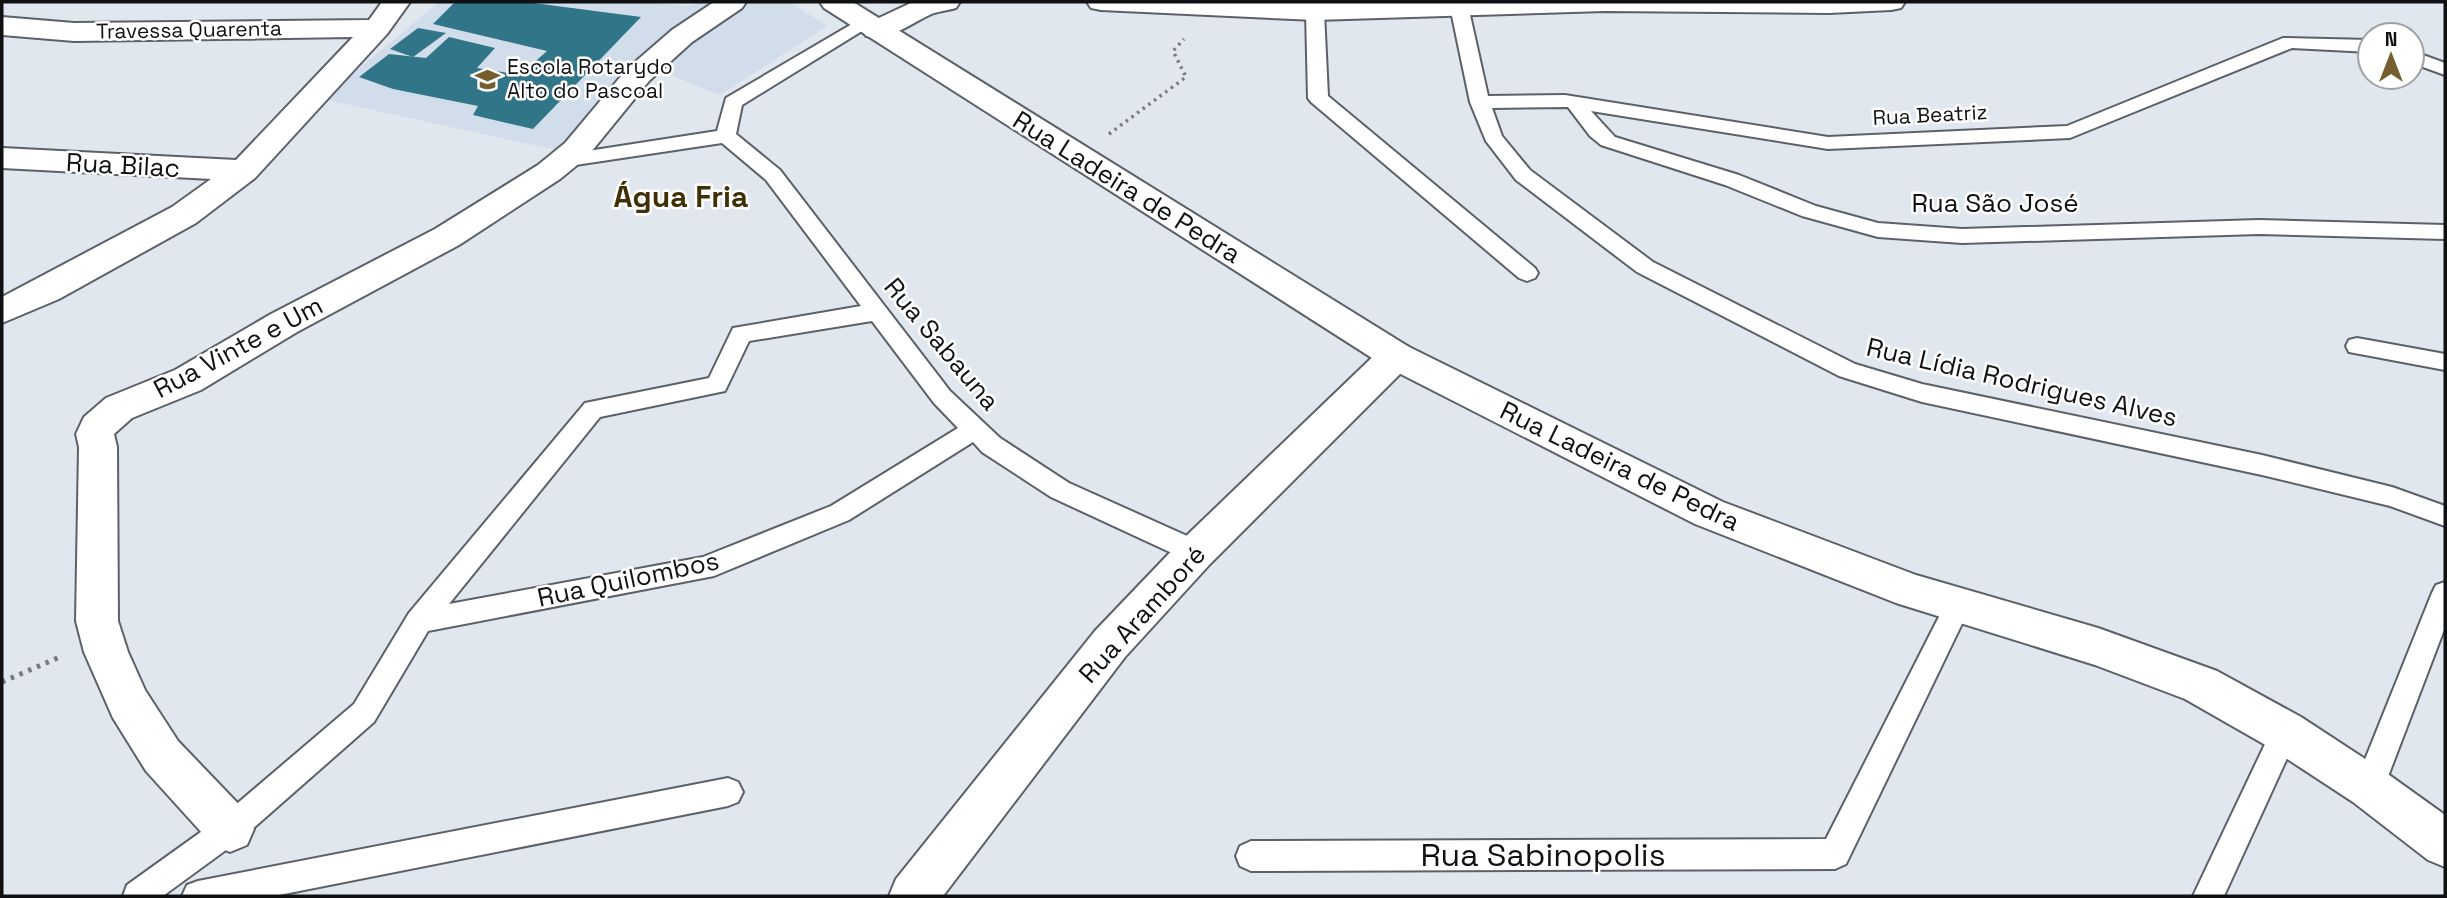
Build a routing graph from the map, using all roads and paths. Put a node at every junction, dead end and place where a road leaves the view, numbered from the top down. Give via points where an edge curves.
1 (396, 2) edge
2 (732, 2) edge
3 (946, 2) edge
4 (1101, 2) edge
5 (1891, 2) edge
6 (1659, 3) edge
7 (1459, 6) junction
8 (1213, 7) junction
9 (1315, 12) junction
10 (858, 18) edge
11 (2, 26) edge
12 (377, 28) junction
13 (2356, 45) edge
14 (2426, 62) edge
15 (2443, 67) edge
16 (1480, 102) junction
17 (1576, 104) junction
18 (726, 136) junction
19 (1078, 157) junction
20 (2, 158) edge
21 (562, 161) junction
22 (244, 171) junction
23 (2445, 232) edge
24 (1527, 273) dead end
25 (2, 310) edge
26 (876, 312) junction
27 (2357, 346) dead end
28 (1396, 356) junction
29 (2445, 362) edge
30 (975, 429) junction
31 (2445, 516) edge
32 (1196, 552) junction
33 (2445, 593) edge
34 (1958, 605) junction
35 (419, 621) junction
36 (102, 637) junction
37 (2, 682) edge
38 (2285, 733) junction
39 (2369, 787) junction
40 (728, 792) dead end
41 (230, 829) junction
42 (2445, 844) edge
43 (1251, 856) dead end
44 (138, 896) edge
45 (198, 896) edge
46 (913, 896) edge
47 (2208, 896) edge

1 - 12 street
2 - 21 street, Rua Vinte e Um via 682,36 638,75
3 - 10 street
4 - 8 street
5 - 6 street
6 - 7 street
7 - 9 street
7 - 16 lane, Rua Lídia Rodrigues Alves
8 - 9 street
8 - 19 path via 1173,51 1186,78
9 - 24 lane via 1318,98
10 - 18 lane via 733,102
10 - 19 street, Rua Ladeira de Pedra
11 - 12 street, Travessa Quarenta via 74,32
12 - 22 street
13 - 17 lane, Rua Beatriz via 2290,42 2070,132 1828,142
14 - 15 lane
16 - 17 lane, Rua Beatriz via 1545,99
16 - 31 lane, Rua Lídia Rodrigues Alves via 1493,137 1523,175 1645,267 1847,370 1922,393 2262,465 2392,497
17 - 23 lane, Rua São José via 1608,141 1732,180 1809,211 1878,230 1962,236 2259,227
18 - 21 lane
18 - 26 lane, Rua Sabauna via 773,175
19 - 28 street, Rua Ladeira de Pedra
20 - 22 street, Rua Bilac
21 - 36 street, Rua Vinte e Um via 447,237 188,380 133,402 103,421 95,434 97,621
22 - 25 street via 184,215
26 - 30 lane, Rua Sabauna via 942,397
26 - 35 lane via 741,334 716,385 593,409
27 - 29 lane
28 - 32 street, Rua Aramboré
28 - 34 street, Rua Ladeira de Pedra via 1709,513
30 - 32 lane, Rua Sabauna via 991,445 1060,490
30 - 35 lane, Rua Quilombos via 840,513 705,568
32 - 46 street, Rua Aramboré via 1110,644
33 - 39 lane
34 - 38 street, Rua Ladeira de Pedra via 2098,647 2201,685
34 - 43 lane, Rua Sabinopolis via 1835,854
35 - 41 lane via 364,713
36 - 37 path
36 - 41 street, Rua Vinte e Um via 129,704 162,756
38 - 39 street, Rua Ladeira de Pedra
38 - 47 lane
39 - 42 street, Rua Ladeira de Pedra
40 - 45 lane
41 - 44 lane

